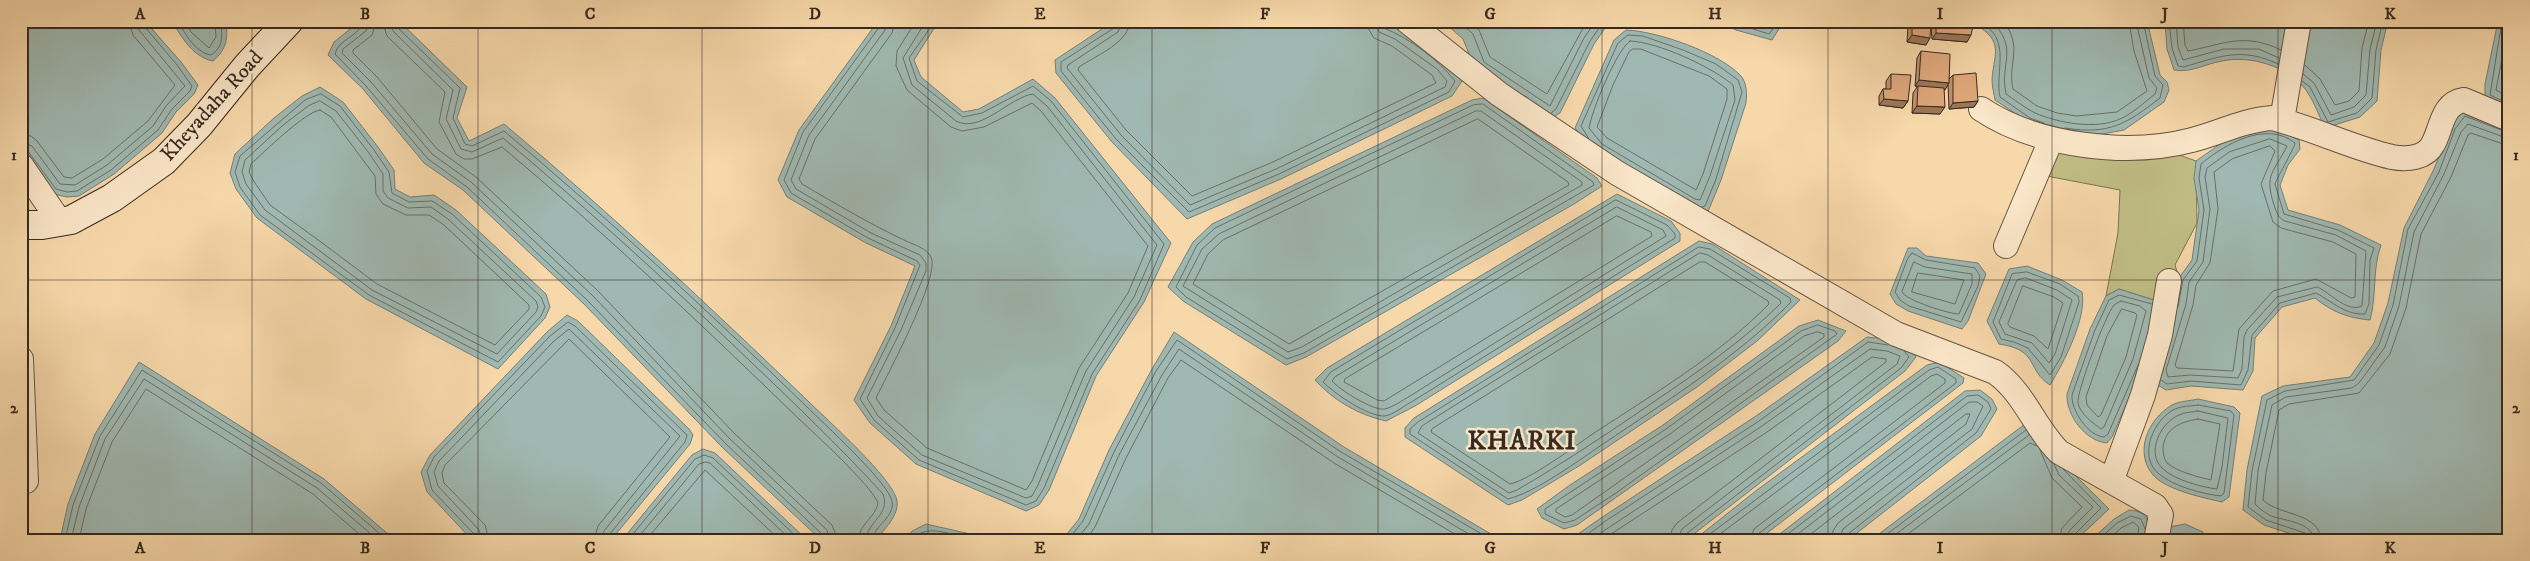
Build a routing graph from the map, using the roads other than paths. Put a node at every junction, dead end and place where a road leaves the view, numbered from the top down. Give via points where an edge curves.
1 (289, 21) edge
2 (1407, 21) edge
3 (2299, 21) edge
4 (1981, 109) dead end
5 (2509, 119) edge
6 (2282, 120) junction
7 (2051, 140) junction
8 (21, 165) edge
9 (60, 222) junction
10 (21, 225) edge
11 (2006, 246) dead end
12 (2169, 281) dead end
13 (21, 359) edge
14 (2112, 479) junction
15 (26, 481) dead end
16 (2156, 540) edge

1 - 9 main road, Kheyadaha Road via 164,161 112,198 71,220
2 - 14 street via 1499,94 1617,173 1896,334 1994,372 2019,395 2042,432 2060,452
3 - 6 street
4 - 7 street via 2002,123
5 - 6 street via 2464,100 2457,101 2445,113 2431,149 2424,155 2408,158 2393,158
6 - 7 street via 2256,119 2169,145 2104,146
7 - 11 street
8 - 9 street
9 - 10 main road, Kheyadaha Road via 42,226
12 - 14 street via 2160,336 2146,387
13 - 15 street
14 - 16 street via 2155,506 2160,515

